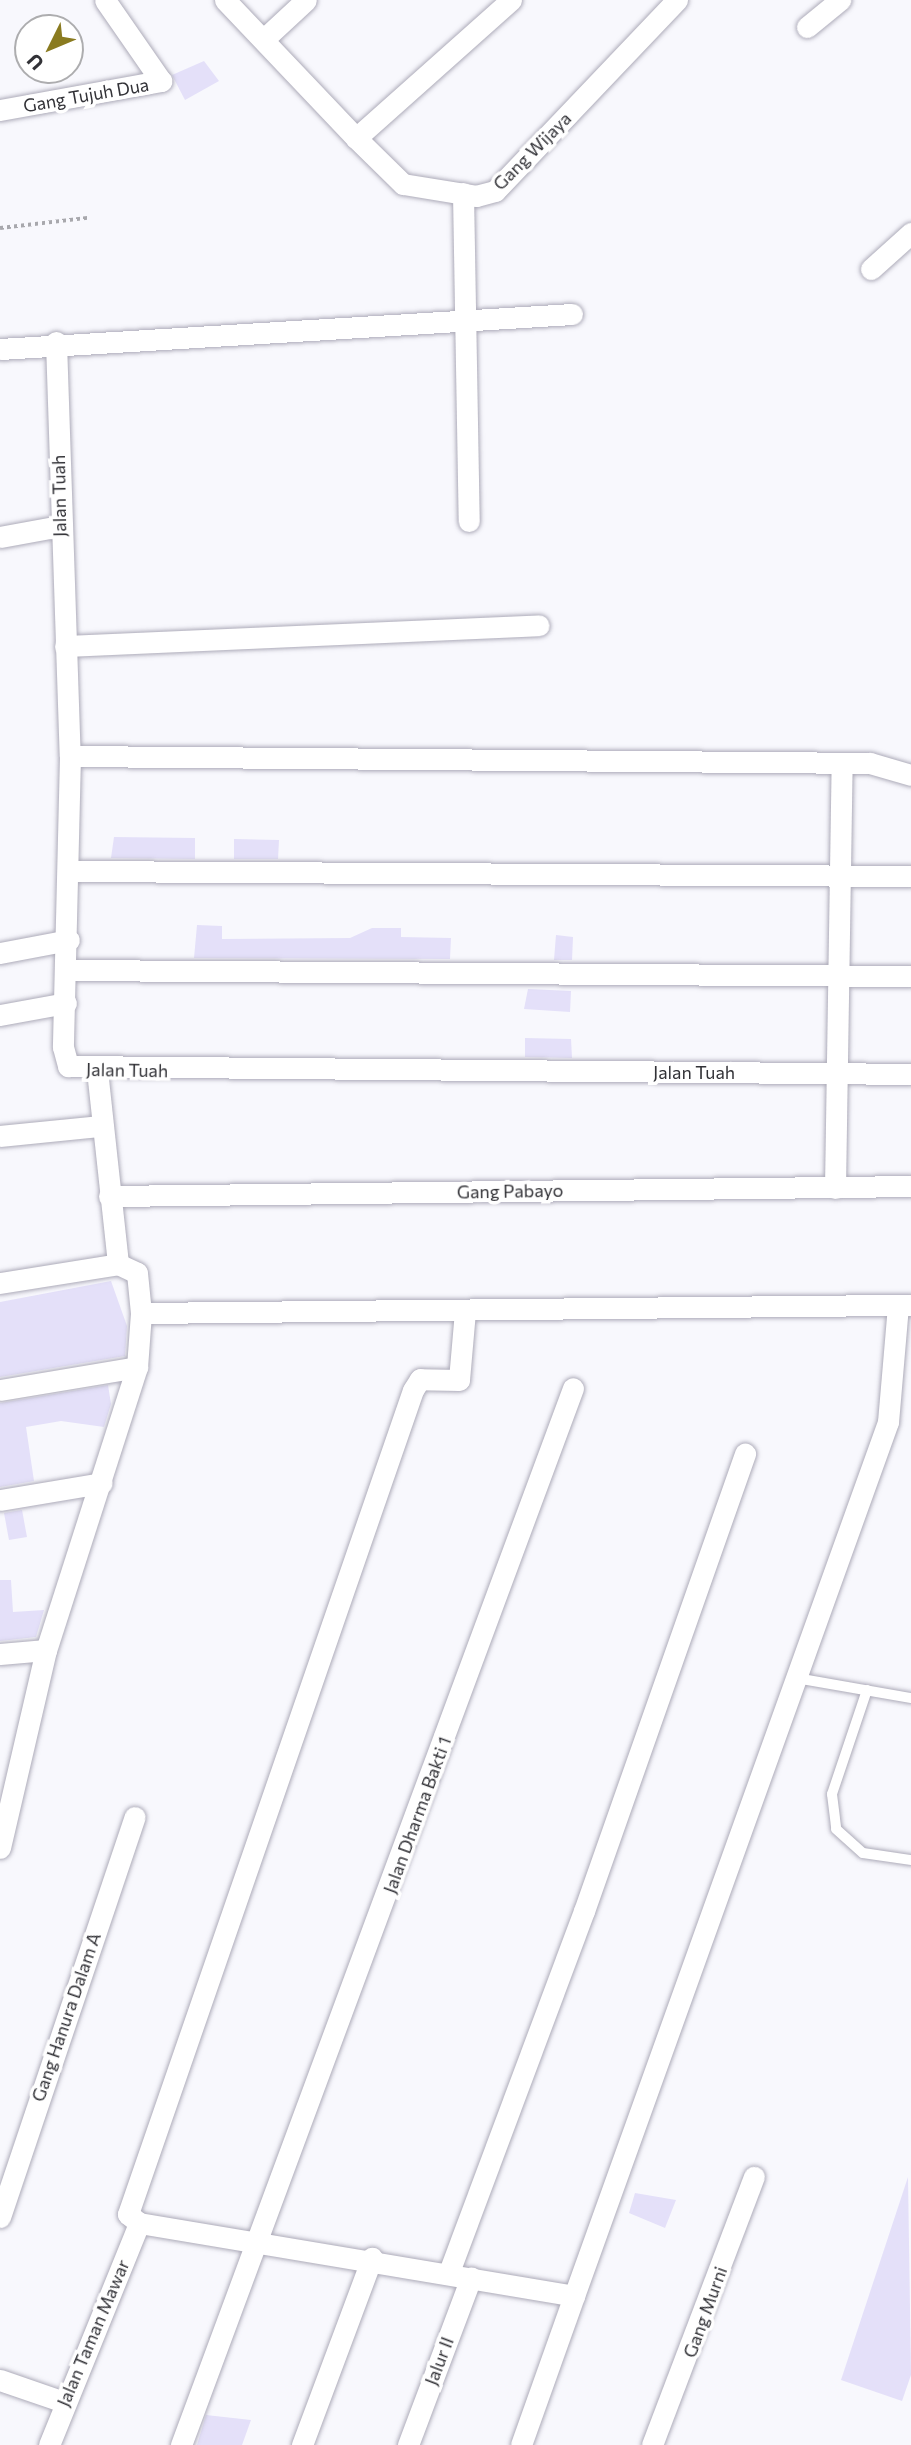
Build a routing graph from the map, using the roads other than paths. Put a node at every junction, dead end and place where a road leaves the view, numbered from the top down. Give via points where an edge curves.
1 (104, 0) edge
2 (225, 0) edge
3 (306, 0) edge
4 (511, 0) edge
5 (677, 0) edge
6 (840, 0) edge
7 (807, 27) dead end
8 (264, 39) junction
9 (0, 110) edge
10 (356, 138) junction
11 (463, 193) junction
12 (911, 233) edge
13 (871, 269) dead end
14 (572, 314) dead end
15 (465, 316) junction
16 (56, 342) junction
17 (0, 349) edge
18 (469, 521) dead end
19 (60, 526) junction
20 (0, 537) edge
21 (539, 625) dead end
22 (65, 646) junction
23 (70, 756) junction
24 (842, 763) junction
25 (911, 775) edge
26 (69, 871) junction
27 (842, 876) junction
28 (911, 876) edge
29 (69, 940) junction
30 (0, 953) edge
31 (69, 970) junction
32 (840, 975) junction
33 (911, 976) edge
34 (66, 1003) junction
35 (0, 1016) edge
36 (97, 1070) junction
37 (842, 1073) junction
38 (911, 1074) edge
39 (101, 1126) junction
40 (0, 1136) edge
41 (911, 1186) edge
42 (835, 1188) junction
43 (109, 1196) junction
44 (125, 1266) junction
45 (0, 1283) edge
46 (905, 1305) edge
47 (465, 1311) junction
48 (141, 1313) junction
49 (138, 1367) junction
50 (573, 1388) dead end
51 (0, 1390) edge
52 (745, 1454) dead end
53 (102, 1483) junction
54 (0, 1500) edge
55 (46, 1650) junction
56 (0, 1654) edge
57 (796, 1678) junction
58 (867, 1690) junction
59 (911, 1698) edge
60 (135, 1817) dead end
61 (3, 1824) edge
62 (0, 1848) edge
63 (911, 1860) edge
64 (754, 2177) dead end
65 (0, 2217) edge
66 (139, 2223) junction
67 (262, 2241) junction
68 (372, 2258) junction
69 (449, 2272) junction
70 (471, 2277) junction
71 (574, 2296) junction
72 (0, 2379) edge
73 (64, 2402) junction
74 (49, 2445) edge
75 (181, 2445) edge
76 (302, 2445) edge
77 (408, 2445) edge
78 (521, 2445) edge
79 (652, 2445) edge

1 - 9 street, Gang Tujuh Dua via 161,78 157,84
2 - 8 street, Gang Wijaya
3 - 8 street
4 - 10 street
5 - 11 street, Gang Wijaya via 503,184 486,194
6 - 7 street
8 - 10 street, Gang Wijaya
10 - 11 street, Gang Wijaya via 403,184
11 - 15 street
12 - 13 street
14 - 15 street
15 - 16 street
15 - 18 street
16 - 17 street
16 - 19 street, Jalan Tuah
19 - 20 street
19 - 22 street, Jalan Tuah
21 - 22 street
22 - 23 street, Jalan Tuah
23 - 24 street
23 - 26 street, Jalan Tuah
24 - 25 street
24 - 27 street
26 - 27 street
26 - 29 street, Jalan Tuah
27 - 28 street
27 - 32 street
29 - 30 street
29 - 31 street, Jalan Tuah
31 - 32 street
31 - 34 street, Jalan Tuah
32 - 33 street
32 - 37 street
34 - 35 street
34 - 36 street, Jalan Tuah via 65,1060 76,1069
36 - 37 street, Jalan Tuah
36 - 39 street
37 - 38 street, Jalan Tuah
37 - 42 street
39 - 40 street
39 - 43 street
41 - 42 street, Gang Pabayo
42 - 43 street, Gang Pabayo
43 - 44 street
44 - 45 street
44 - 48 street
46 - 47 street
46 - 57 street via 894,1403
47 - 48 street
47 - 66 street via 459,1380 420,1379 413,1390 129,2208
48 - 49 street
49 - 51 street
49 - 53 street
50 - 67 street, Jalan Dharma Bakti 1
52 - 69 street via 584,1911
53 - 54 street
53 - 55 street
55 - 56 street
55 - 61 street
57 - 58 lane
57 - 71 street
58 - 59 lane
58 - 63 lane via 832,1794 834,1821 844,1842 863,1853
60 - 65 street, Gang Hanura Dalam A
61 - 62 street
64 - 79 street, Gang Murni
66 - 67 street
66 - 73 street, Jalan Taman Mawar
67 - 68 street
67 - 75 street, Jalan Dharma Bakti 1
68 - 69 street
68 - 76 street
69 - 70 street
70 - 71 street
70 - 77 street, Jalur II
71 - 78 street
72 - 73 street
73 - 74 street, Jalan Taman Mawar

